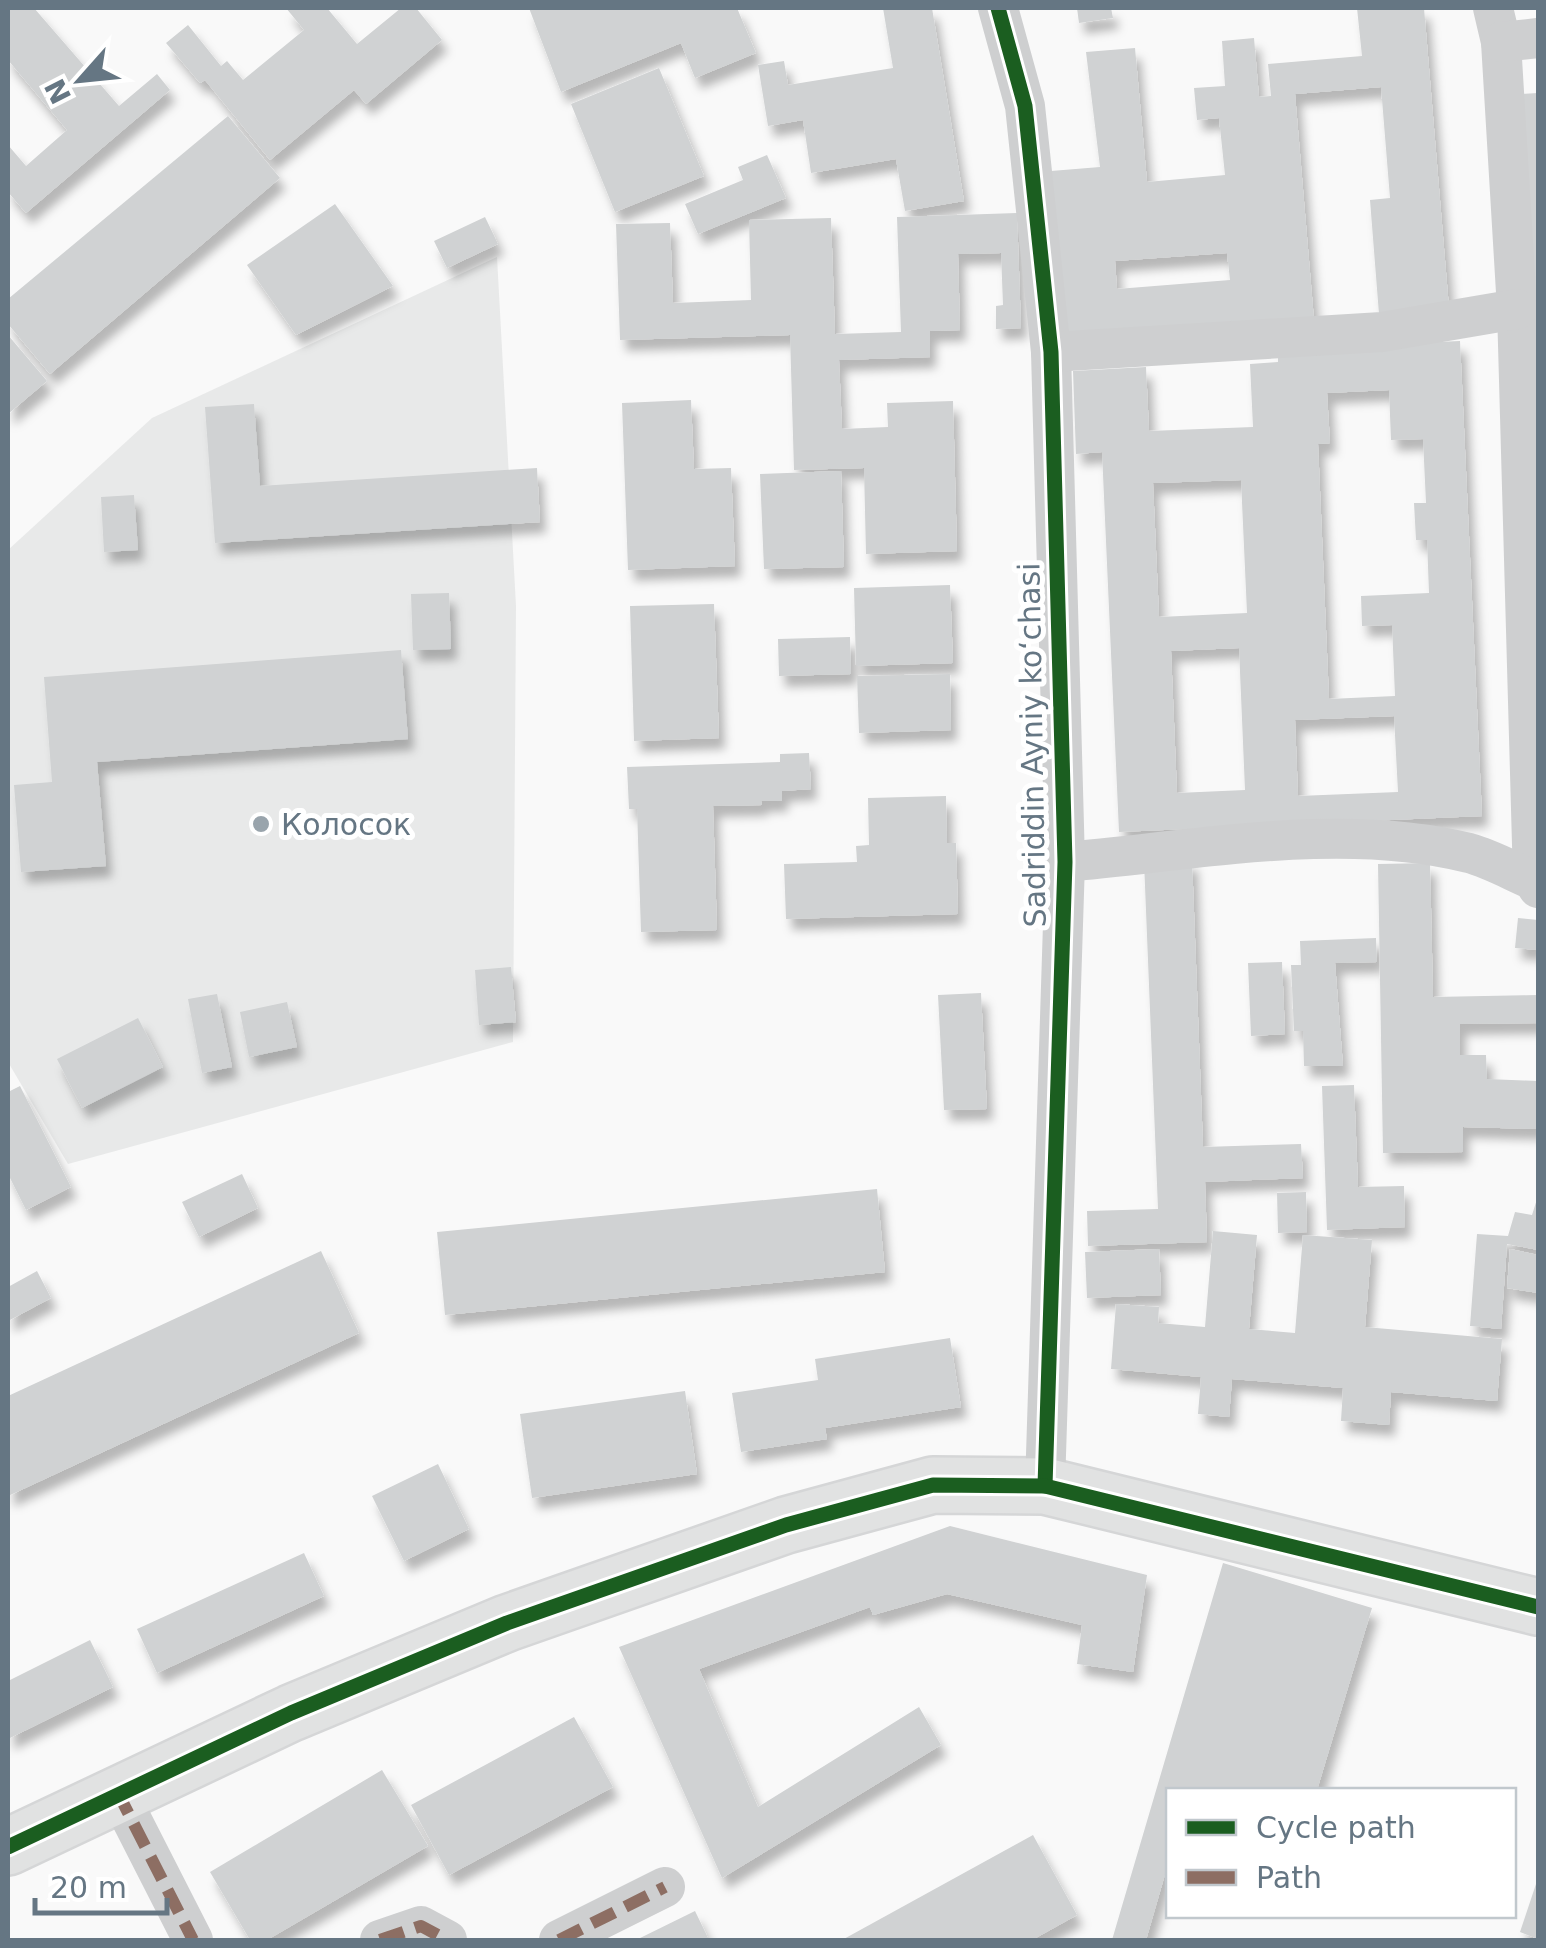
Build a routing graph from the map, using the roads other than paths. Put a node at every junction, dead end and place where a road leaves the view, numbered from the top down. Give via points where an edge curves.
1 (998, 8) edge
2 (1511, 29) edge
3 (1517, 309) junction
4 (1051, 352) junction
5 (1065, 862) junction
6 (1536, 884) edge
7 (1046, 1486) junction
8 (1538, 1607) edge
9 (118, 1791) junction
10 (8, 1846) edge
11 (665, 1886) dead end
12 (194, 1940) edge
13 (380, 1940) edge
14 (447, 1940) edge
15 (559, 1940) edge

1 - 4 street, Sadriddin Ayniy koʻchasi via 1025,106
2 - 3 street
3 - 4 street via 1382,332
3 - 6 street
4 - 5 street, Sadriddin Ayniy koʻchasi
5 - 6 street via 1302,842 1408,842 1472,854
5 - 7 street, Sadriddin Ayniy koʻchasi
7 - 8 street
7 - 9 street via 933,1485 786,1525 508,1623
9 - 10 street
9 - 12 street
11 - 15 street
13 - 14 street via 421,1926

